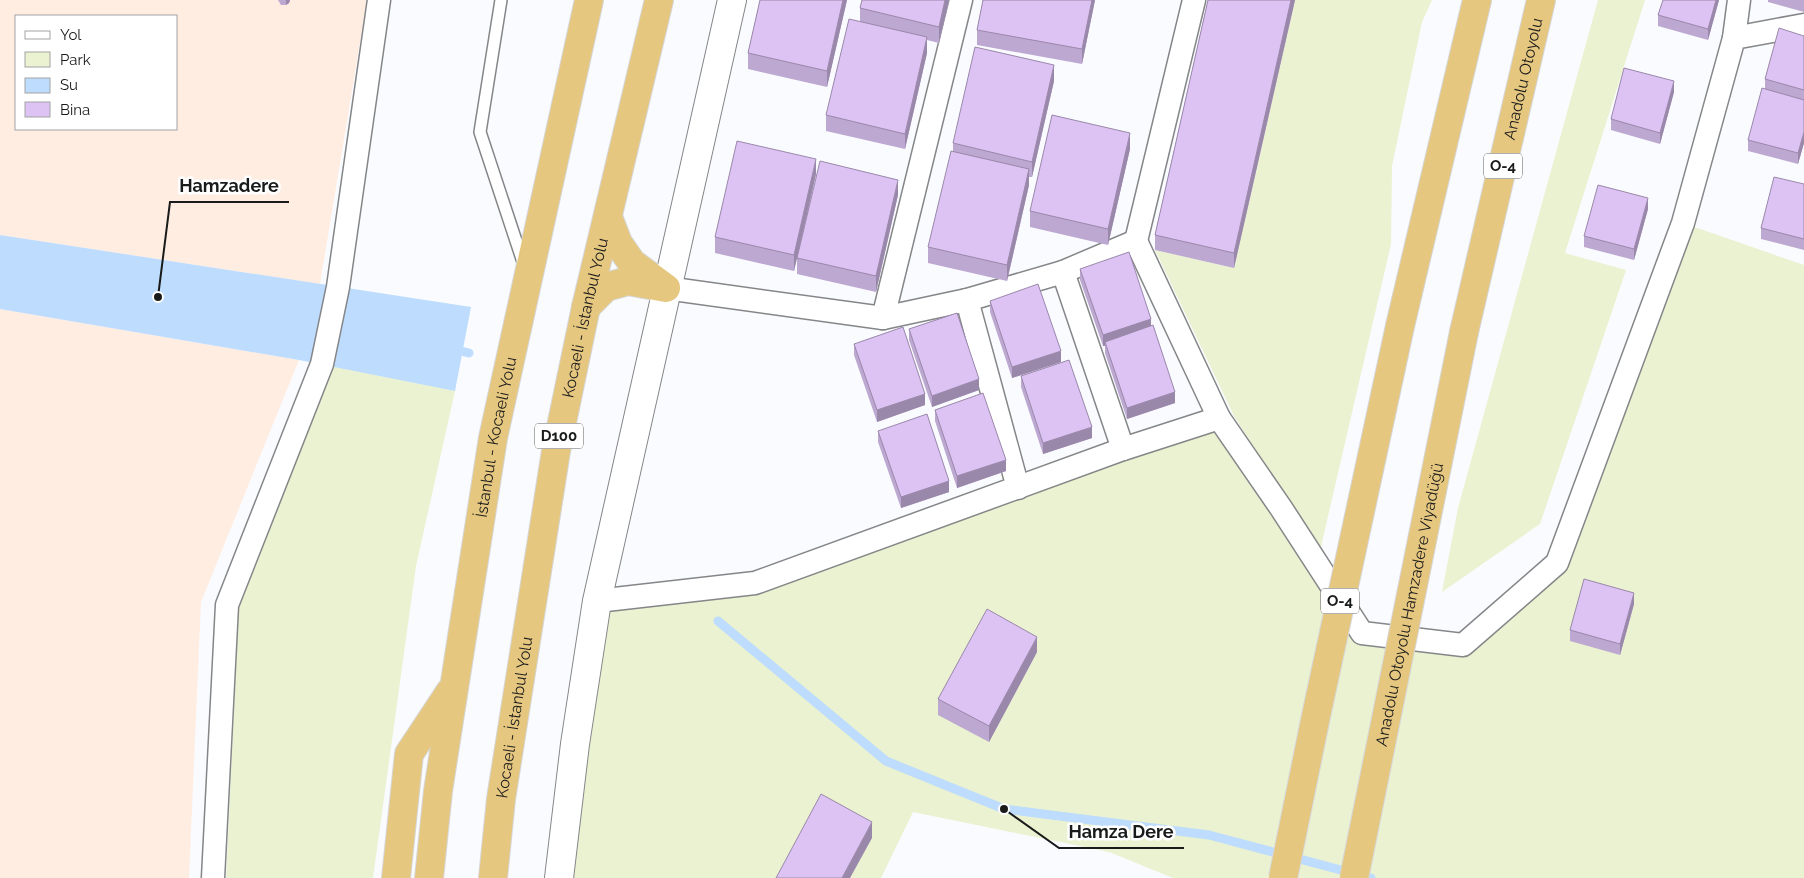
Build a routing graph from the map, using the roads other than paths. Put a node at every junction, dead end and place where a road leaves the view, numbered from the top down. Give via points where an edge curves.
1 (379, 0) edge
2 (501, 0) edge
3 (589, 0) edge
4 (659, 0) edge
5 (732, 0) edge
6 (961, 0) edge
7 (1194, 0) edge
8 (1477, 0) edge
9 (1541, 0) edge
10 (1739, 0) edge
11 (1804, 25) edge
12 (1734, 38) junction
13 (608, 217) junction
14 (1136, 241) junction
15 (1063, 272) junction
16 (528, 278) junction
17 (666, 288) junction
18 (967, 300) junction
19 (586, 307) junction
20 (883, 318) junction
21 (1464, 332) joint
22 (1218, 418) junction
23 (1123, 449) junction
24 (1018, 488) junction
25 (597, 601) junction
26 (454, 685) junction
27 (213, 878) edge
28 (396, 878) edge
29 (429, 878) edge
30 (493, 878) edge
31 (559, 878) edge
32 (1283, 878) edge
33 (1354, 878) edge

1 - 27 street via 338,287 322,364 227,605
2 - 16 lane via 480,132
3 - 16 highway, İstanbul - Kocaeli Yolu
4 - 13 highway, Kocaeli - İstanbul Yolu / D100
5 - 17 main road
6 - 20 street
7 - 14 street
8 - 32 highway, O-4, bridge via 1400,326
9 - 21 highway, Anadolu Otoyolu / O-4
10 - 12 street
11 - 12 street
12 - 22 street via 1683,223 1557,562 1463,645 1362,632
13 - 17 highway via 618,243 632,263
13 - 19 highway, Kocaeli - İstanbul Yolu / D100
14 - 15 street
14 - 22 street
15 - 18 street
15 - 23 street
16 - 26 highway, İstanbul - Kocaeli Yolu via 493,438
17 - 19 highway via 628,282 606,288
17 - 20 street
17 - 25 main road
18 - 20 street
18 - 24 street
19 - 30 highway, Kocaeli - İstanbul Yolu / D100 via 556,451 501,799
21 - 33 highway, Anadolu Otoyolu Hamzadere Viyadüğü / O-4, bridge
22 - 23 street
23 - 24 street
24 - 25 street via 755,583
25 - 31 main road
26 - 28 highway via 408,754
26 - 29 highway, İstanbul - Kocaeli Yolu

